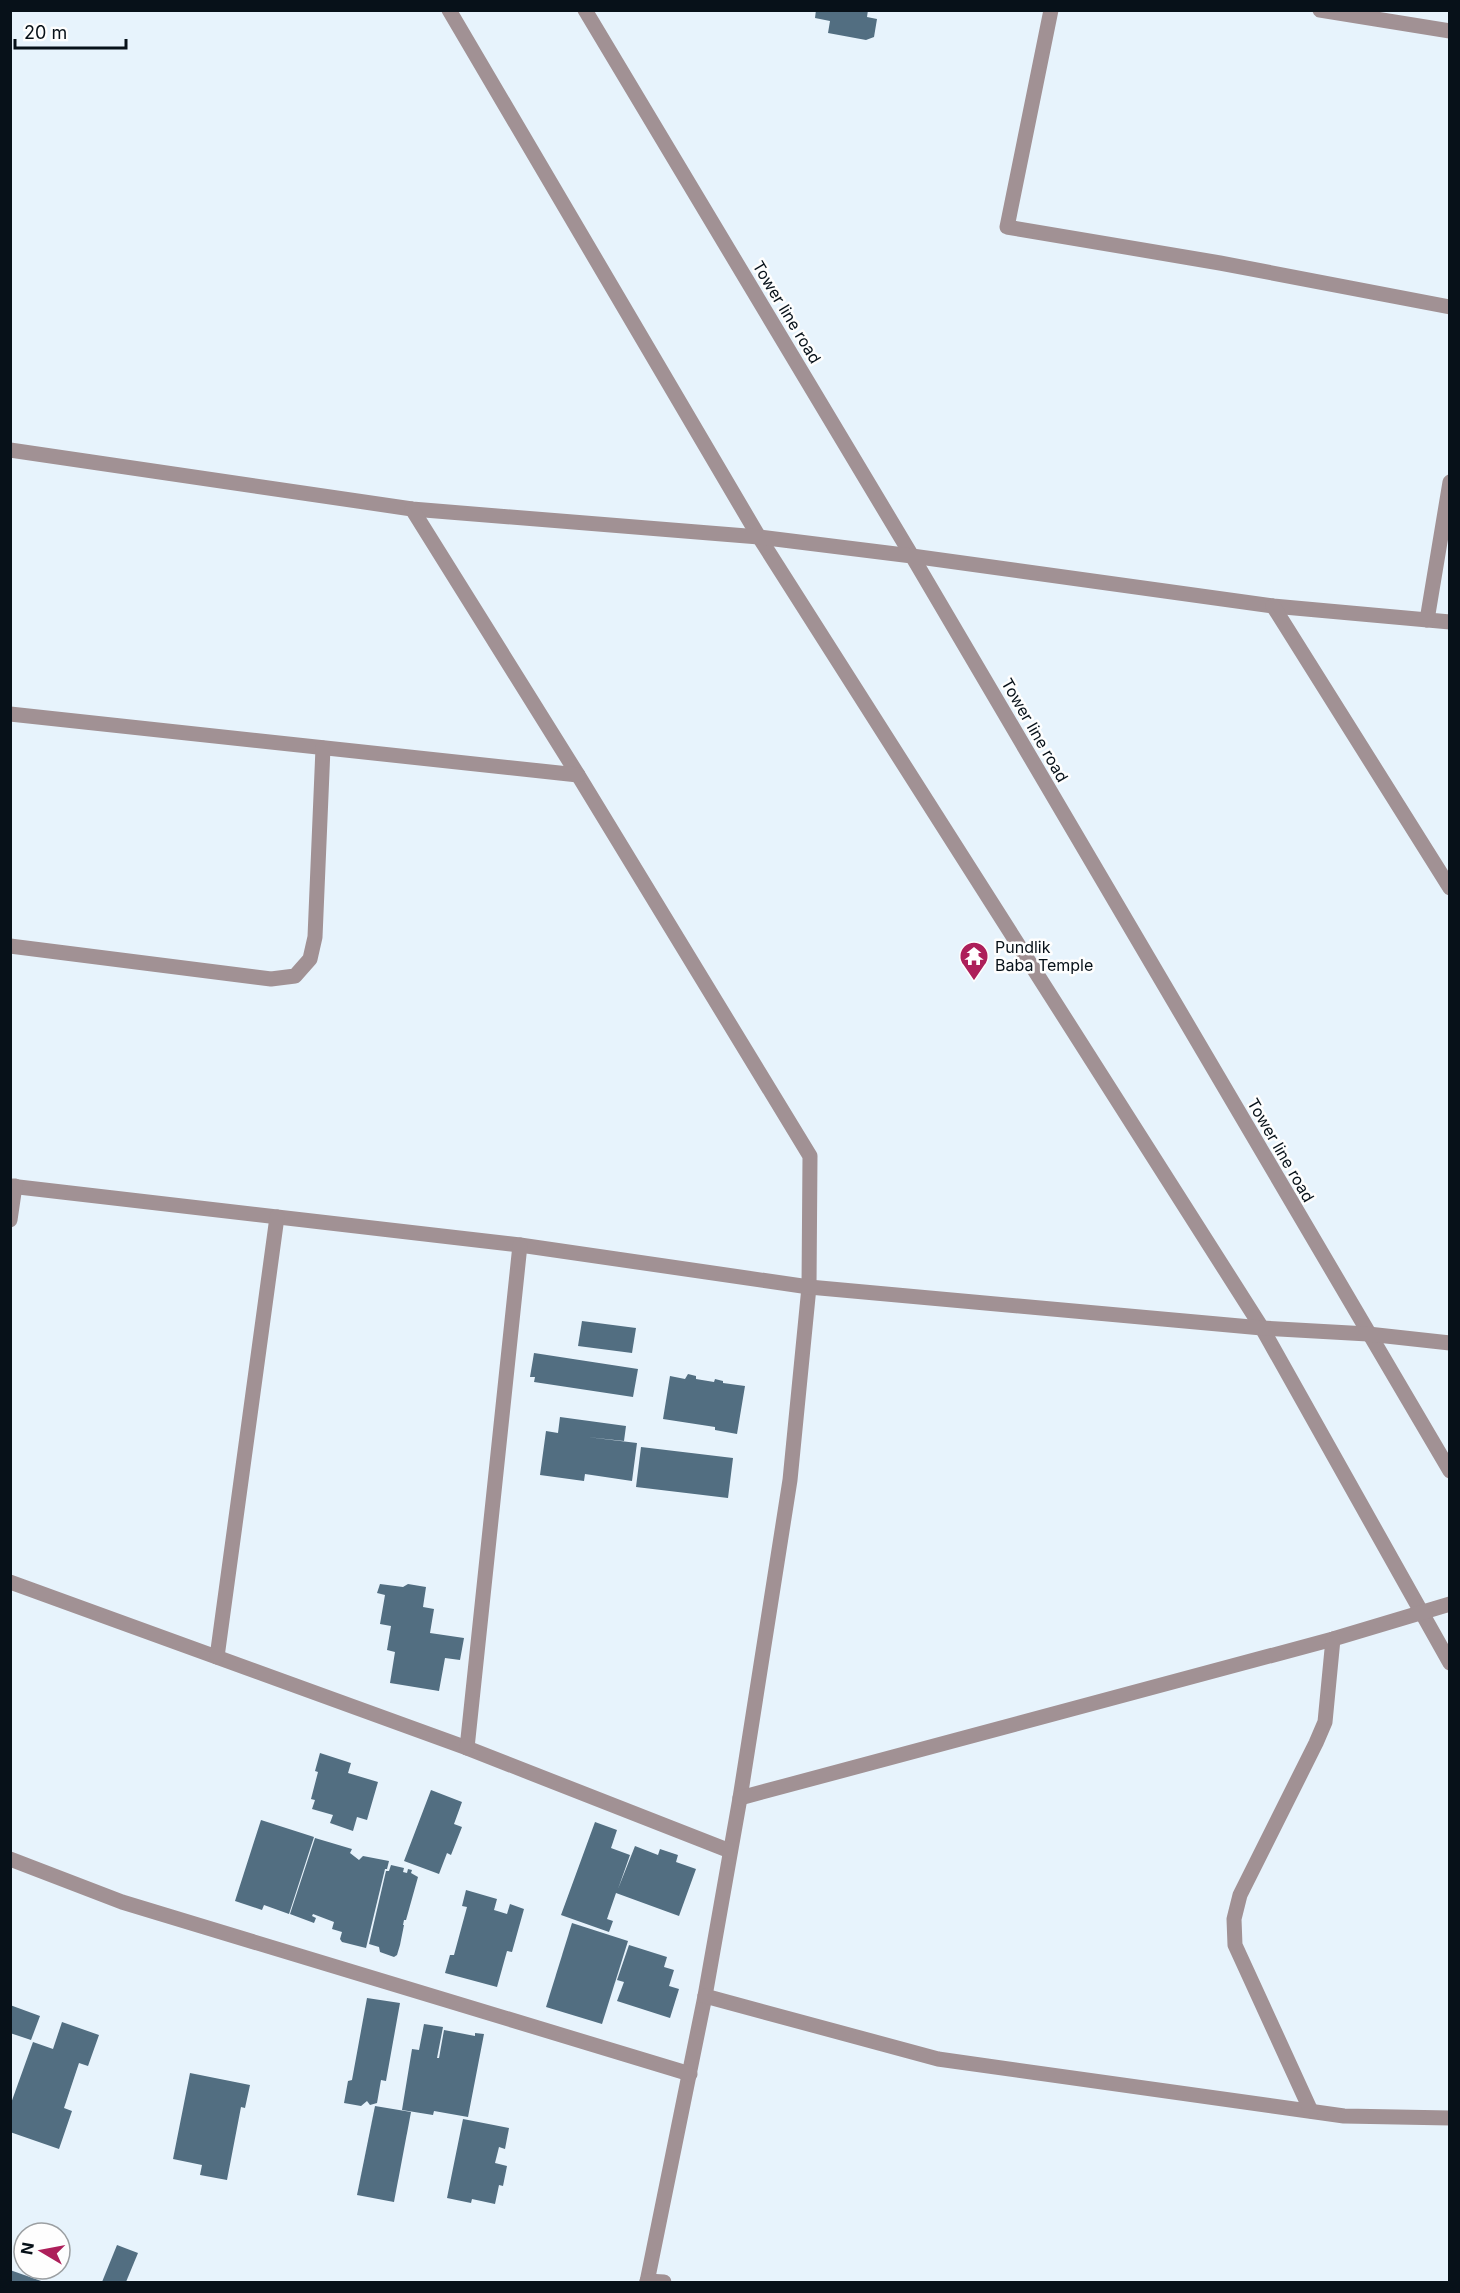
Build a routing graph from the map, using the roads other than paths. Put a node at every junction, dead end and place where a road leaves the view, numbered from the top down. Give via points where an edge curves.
1 (449, 10) edge
2 (585, 10) edge
3 (1051, 10) edge
4 (1320, 10) edge
5 (1449, 31) edge
6 (1449, 307) edge
7 (10, 450) edge
8 (1449, 482) edge
9 (412, 509) junction
10 (759, 537) junction
11 (912, 556) junction
12 (1273, 606) junction
13 (1427, 620) junction
14 (1449, 622) edge
15 (10, 714) edge
16 (323, 748) junction
17 (578, 775) junction
18 (1449, 888) edge
19 (10, 946) edge
20 (13, 1186) edge
21 (277, 1217) junction
22 (10, 1220) edge
23 (520, 1245) junction
24 (809, 1287) junction
25 (1262, 1328) junction
26 (1368, 1334) junction
27 (1449, 1343) edge
28 (1449, 1471) edge
29 (10, 1582) edge
30 (1449, 1604) edge
31 (1421, 1613) junction
32 (1333, 1639) junction
33 (217, 1657) junction
34 (1449, 1663) edge
35 (467, 1748) junction
36 (740, 1798) junction
37 (730, 1851) junction
38 (10, 1859) edge
39 (705, 1996) junction
40 (690, 2074) junction
41 (1311, 2111) junction
42 (1449, 2118) edge
43 (647, 2282) edge
44 (664, 2283) edge

1 - 10 street
2 - 11 street, Tower line road
3 - 6 street via 1008,227
4 - 5 street
7 - 9 street
8 - 13 street
9 - 10 street
9 - 17 street
10 - 11 street
10 - 25 street
11 - 12 street
11 - 26 street, Tower line road
12 - 13 street
12 - 18 street
13 - 14 street
15 - 16 street
16 - 17 street
16 - 19 street via 315,937 310,959 295,976 271,979
17 - 24 street via 810,1156
20 - 21 street
20 - 22 street
21 - 23 street
21 - 33 street
23 - 24 street
23 - 35 street
24 - 25 street
24 - 36 street via 790,1480
25 - 26 street
25 - 31 street
26 - 27 street
26 - 28 street, Tower line road
29 - 33 street
30 - 31 street
31 - 32 street
31 - 34 street
32 - 36 street
32 - 41 street via 1325,1722 1240,1896 1234,1919 1235,1946
33 - 35 street
35 - 37 street
36 - 37 street
37 - 39 street
38 - 40 street via 122,1902
39 - 40 street
39 - 41 street via 938,2059
40 - 43 street
41 - 42 street via 1344,2116
43 - 44 street

